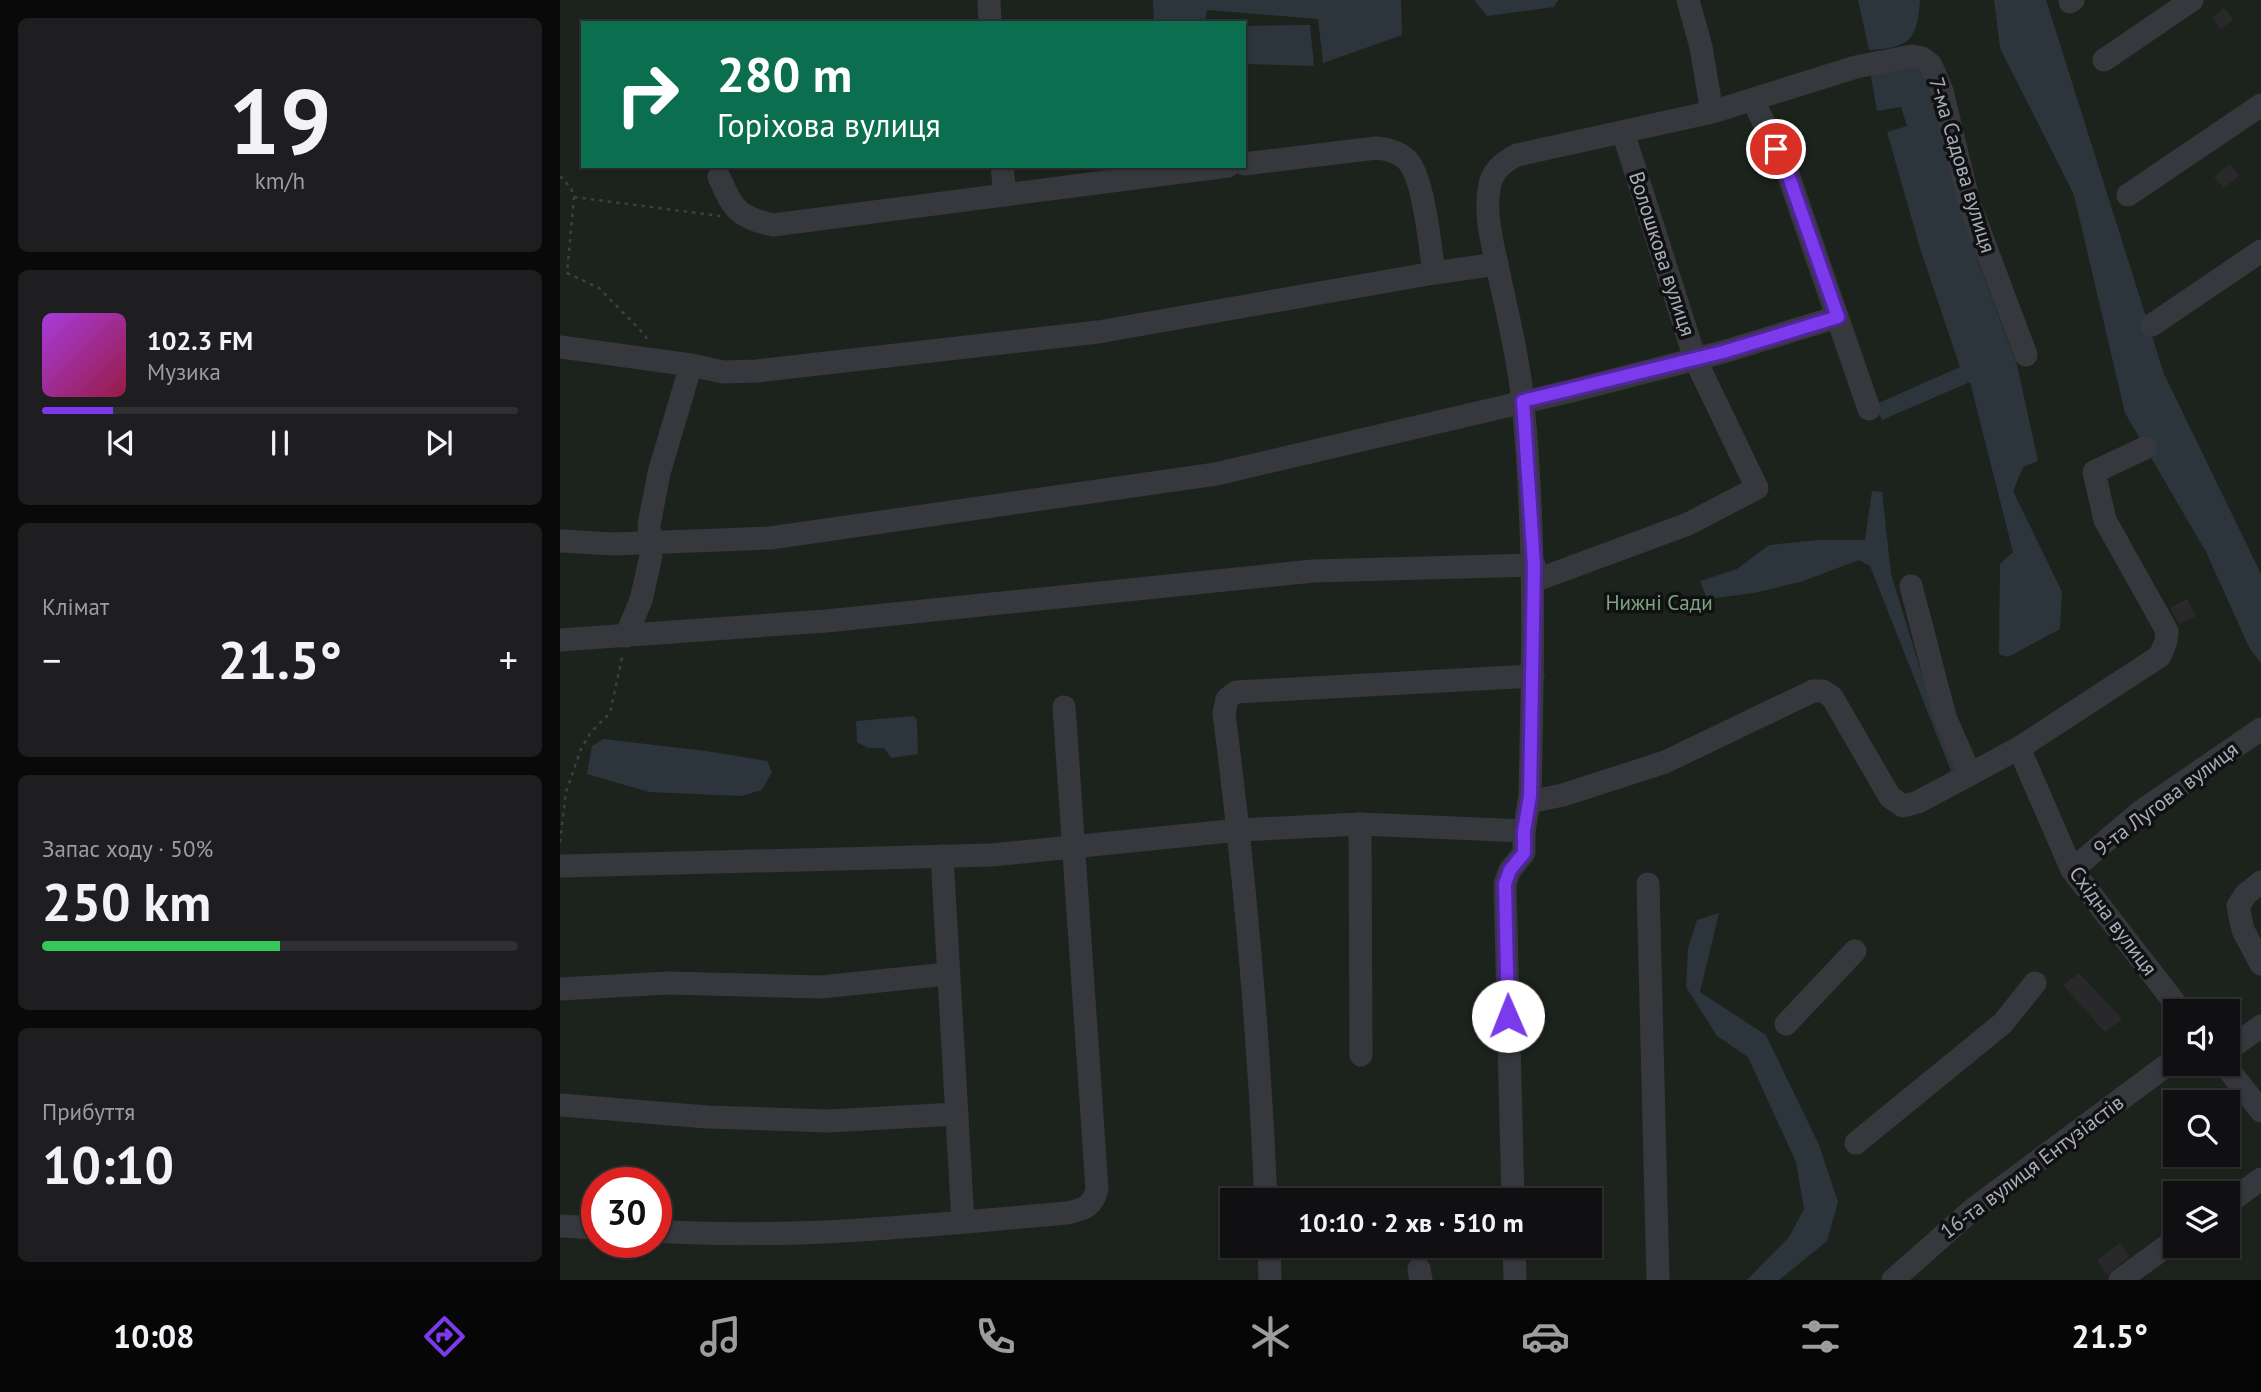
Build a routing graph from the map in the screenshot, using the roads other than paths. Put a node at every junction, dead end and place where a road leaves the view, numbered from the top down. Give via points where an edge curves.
1 (989, 0) edge
2 (1688, 0) edge
3 (2192, 0) edge
4 (990, 21) edge
5 (2104, 60) dead end
6 (1753, 100) junction
7 (2261, 105) edge
8 (1712, 113) junction
9 (1623, 132) junction
10 (1246, 164) edge
11 (1002, 168) edge
12 (1197, 168) edge
13 (1118, 173) edge
14 (719, 177) dead end
15 (1005, 195) junction
16 (2128, 195) dead end
17 (2261, 251) edge
18 (1497, 264) junction
19 (1434, 273) junction
20 (1838, 317) junction
21 (2152, 326) dead end
22 (560, 347) edge
23 (2026, 355) dead end
24 (1695, 359) junction
25 (691, 365) junction
26 (1523, 401) junction
27 (1869, 409) dead end
28 (2145, 448) dead end
29 (560, 541) edge
30 (649, 542) junction
31 (1534, 573) junction
32 (1912, 586) dead end
33 (626, 636) junction
34 (560, 640) edge
35 (1533, 676) junction
36 (1064, 707) dead end
37 (2261, 729) edge
38 (2019, 748) junction
39 (1970, 774) junction
40 (1529, 802) junction
41 (1360, 824) junction
42 (1239, 830) junction
43 (1524, 831) junction
44 (1075, 846) junction
45 (942, 856) junction
46 (563, 866) dead end
47 (2072, 870) junction
48 (2261, 883) edge
49 (1648, 884) dead end
50 (1855, 951) dead end
51 (2261, 964) edge
52 (947, 974) junction
53 (2035, 983) dead end
54 (560, 989) edge
55 (2172, 999) edge
56 (1786, 1024) dead end
57 (2261, 1026) edge
58 (2240, 1041) edge
59 (1361, 1055) dead end
60 (2163, 1068) edge
61 (2233, 1076) edge
62 (560, 1105) edge
63 (2261, 1111) edge
64 (956, 1114) junction
65 (1856, 1143) dead end
66 (2261, 1179) edge
67 (1265, 1188) edge
68 (1513, 1188) edge
69 (2240, 1194) edge
70 (963, 1222) junction
71 (560, 1226) edge
72 (581, 1227) edge
73 (672, 1232) edge
74 (2163, 1249) edge
75 (1269, 1258) edge
76 (1514, 1258) edge
77 (1515, 1279) edge
78 (1270, 1280) edge
79 (1658, 1280) edge
80 (1893, 1280) edge
81 (2120, 1280) edge

1 - 4 street
2 - 8 street
3 - 5 street
6 - 8 street
6 - 20 street via 1788,174
6 - 23 street, 7-ма Садова вулиця via 1856,67 1912,57 1931,65 1942,91 1969,203
7 - 16 street
8 - 9 street
9 - 18 street via 1503,162 1490,181 1488,198
9 - 24 street, Волошкова вулиця
10 - 19 street via 1376,148 1407,159 1417,176
11 - 15 street
12 - 13 street
13 - 15 street
14 - 15 street via 733,208 773,225
17 - 21 street
18 - 19 street
18 - 26 street
19 - 25 street via 1098,332 757,371 723,372
20 - 24 street
20 - 27 street
22 - 25 street
24 - 26 street
24 - 31 street, Волошкова вулиця via 1757,488 1688,524
25 - 30 street via 659,473
26 - 30 street via 1216,474 770,538
26 - 31 street
28 - 38 street via 2094,472 2105,520 2167,631 2160,656
29 - 30 street
30 - 33 street via 651,556 641,600
31 - 33 street via 1313,571 826,621
31 - 35 street
32 - 39 street via 1945,717
33 - 34 street
35 - 40 street
35 - 42 street via 1236,692 1227,699 1224,713
36 - 44 street
37 - 47 street, 9-та Лугова вулиця via 2140,812
38 - 39 street
38 - 47 street, Східна вулиця
39 - 40 street via 1903,806 1890,797 1832,697 1813,691 1664,762
40 - 43 street
41 - 42 street
41 - 43 street
41 - 59 street
42 - 44 street
42 - 67 street
43 - 68 street via 1524,853 1505,884
44 - 45 street
44 - 70 street via 1095,1198 1086,1208 1067,1213
45 - 46 street
45 - 52 street
47 - 55 street, Східна вулиця
48 - 51 street via 2238,906 2243,930
49 - 79 street
50 - 56 street
52 - 54 street via 821,987 668,983
52 - 64 street
53 - 65 street via 2004,1023
57 - 58 street
60 - 80 street, 16-та вулиця Ентузіастів via 1972,1210
61 - 63 street
62 - 64 street via 829,1121
64 - 70 street
66 - 69 street
70 - 73 street via 860,1231
71 - 72 street
74 - 81 street
75 - 78 street
76 - 77 street

